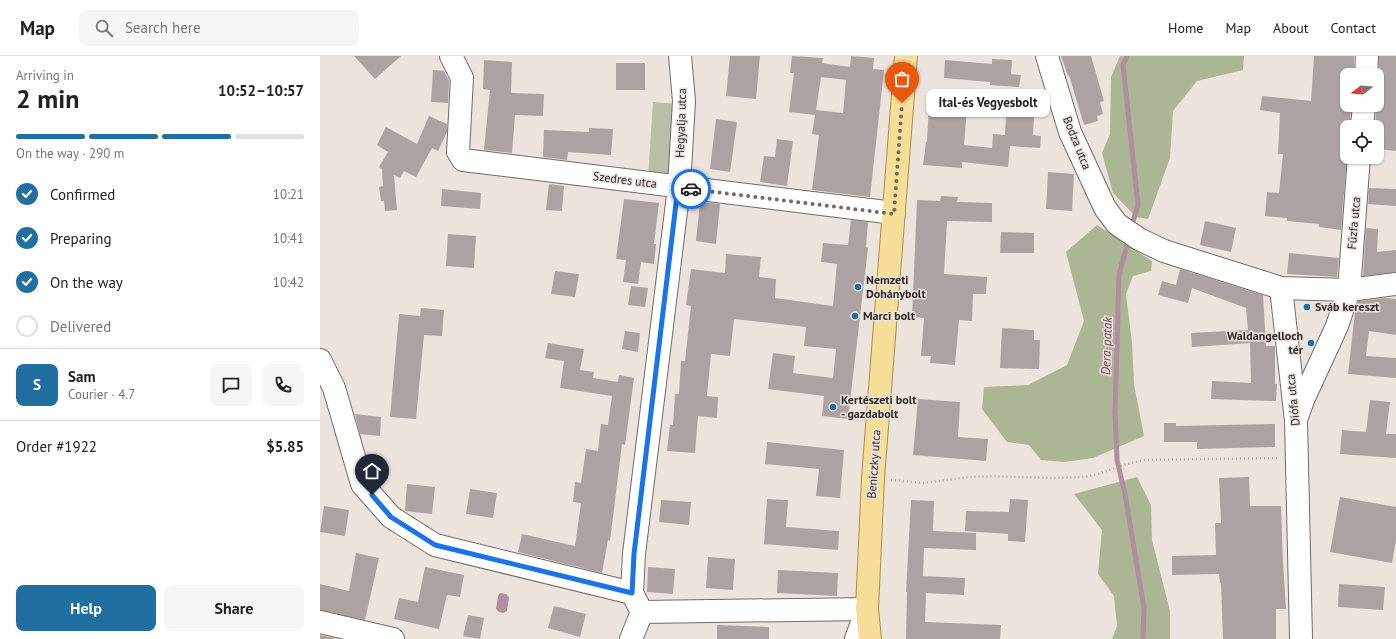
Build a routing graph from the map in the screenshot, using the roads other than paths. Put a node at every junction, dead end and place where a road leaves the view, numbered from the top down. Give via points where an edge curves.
1 (451, 56) edge
2 (680, 56) edge
3 (906, 56) edge
4 (1047, 56) edge
5 (1367, 56) edge
6 (1366, 68) edge
7 (1358, 164) edge
8 (678, 187) junction
9 (894, 214) junction
10 (1396, 284) edge
11 (1281, 288) junction
12 (1349, 290) junction
13 (320, 360) edge
14 (1296, 421) junction
15 (632, 593) junction
16 (868, 609) junction
17 (642, 612) junction
18 (320, 622) edge
19 (393, 639) edge
20 (631, 639) edge
21 (856, 639) edge
22 (870, 639) edge
23 (1301, 639) edge

1 - 8 street, Szedres utca via 462,78 458,152 463,160
2 - 8 street, Hegyalja utca via 684,101
3 - 9 main road, Beniczky utca
4 - 11 street, Bodza utca via 1070,132 1105,208 1117,224 1164,252
5 - 6 street
7 - 12 street, Fűzfa utca
8 - 9 street, Szedres utca
8 - 15 street, Hegyalja utca via 634,554
9 - 16 main road, Beniczky utca via 872,478
10 - 12 street
11 - 12 street
11 - 14 street, Diófa utca
12 - 14 street via 1337,326
13 - 15 street via 334,388 362,484 391,517 435,545
14 - 23 street, Diófa utca
15 - 17 street
16 - 17 street
16 - 21 street
16 - 22 main road, Beniczky utca
17 - 20 street
18 - 19 street

